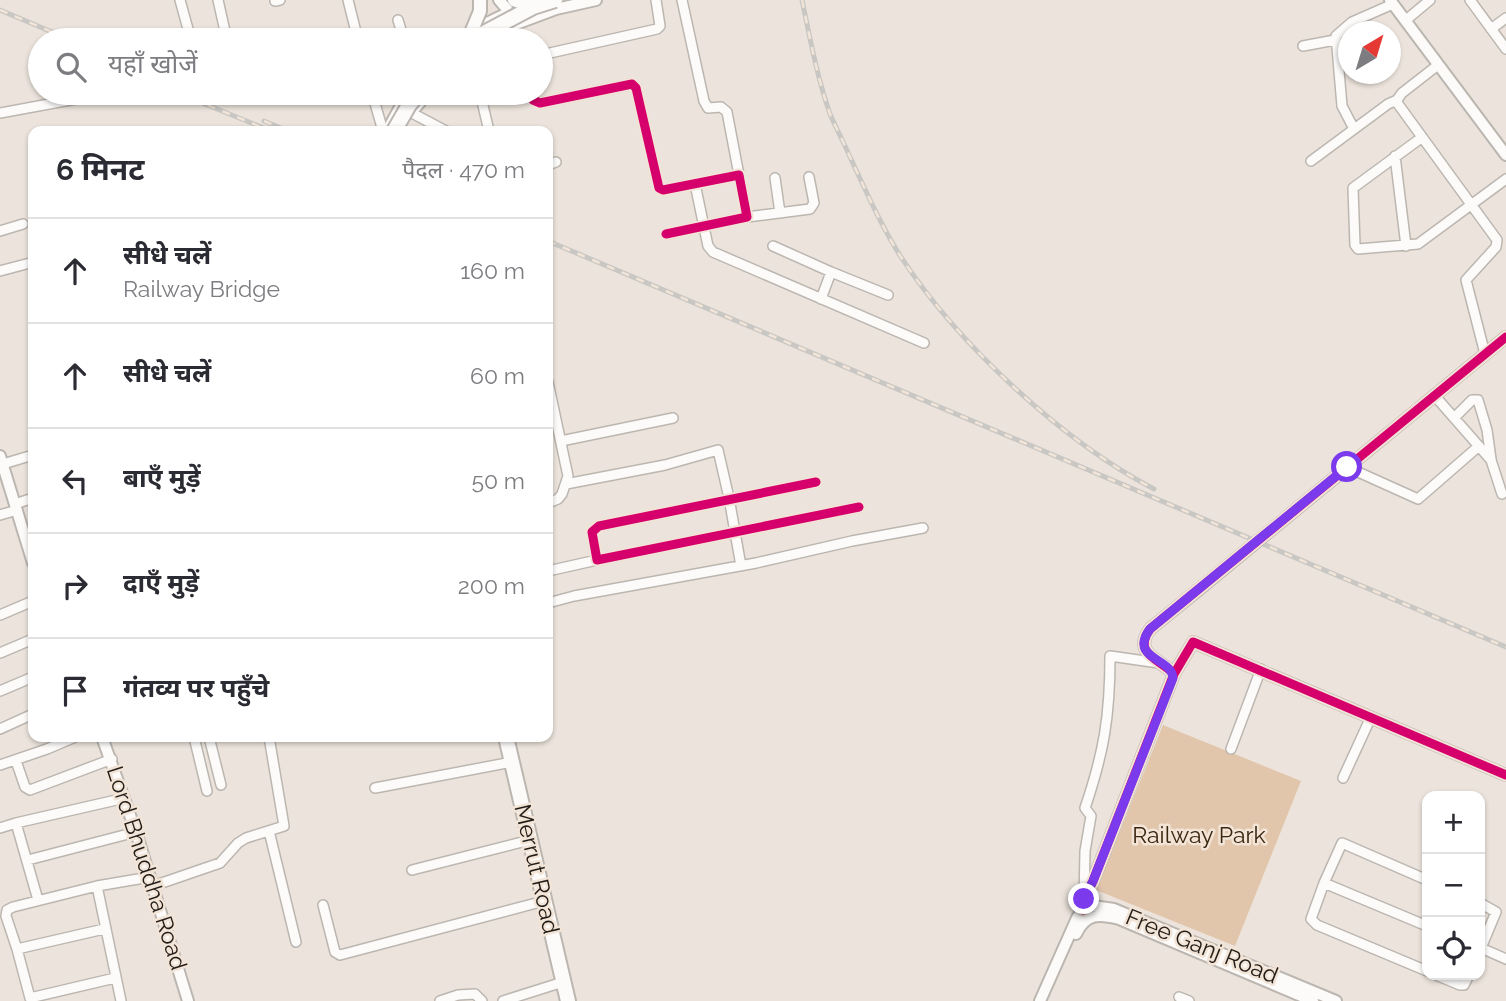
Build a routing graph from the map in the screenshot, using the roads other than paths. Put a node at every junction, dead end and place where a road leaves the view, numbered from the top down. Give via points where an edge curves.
1 (180, 0) edge
2 (218, 0) edge
3 (348, 0) edge
4 (481, 0) edge
5 (499, 0) edge
6 (555, 0) edge
7 (596, 0) edge
8 (656, 0) edge
9 (682, 0) edge
10 (1430, 0) edge
11 (1470, 0) edge
12 (1392, 2) edge
13 (534, 3) edge
14 (511, 6) edge
15 (1506, 18) edge
16 (398, 20) dead end
17 (1406, 20) junction
18 (490, 21) junction
19 (516, 24) junction
20 (188, 28) edge
21 (224, 28) edge
22 (355, 28) edge
23 (400, 28) edge
24 (474, 28) edge
25 (479, 28) edge
26 (490, 28) edge
27 (493, 28) edge
28 (508, 28) edge
29 (516, 28) edge
30 (1491, 29) junction
31 (1335, 40) junction
32 (1303, 46) dead end
33 (1506, 49) edge
34 (553, 52) edge
35 (1438, 65) junction
36 (553, 100) edge
37 (1397, 100) junction
38 (43, 105) edge
39 (378, 105) edge
40 (400, 105) edge
41 (408, 105) edge
42 (417, 105) edge
43 (483, 105) edge
44 (410, 112) junction
45 (0, 113) edge
46 (387, 126) edge
47 (391, 126) edge
48 (392, 126) edge
49 (394, 126) edge
50 (437, 126) edge
51 (488, 126) edge
52 (1354, 129) junction
53 (1421, 138) junction
54 (1506, 155) edge
55 (1395, 156) junction
56 (1311, 162) dead end
57 (739, 175) junction
58 (775, 177) dead end
59 (809, 177) dead end
60 (1506, 179) edge
61 (695, 184) junction
62 (1473, 205) junction
63 (780, 213) junction
64 (747, 217) junction
65 (23, 224) dead end
66 (704, 226) junction
67 (0, 231) edge
68 (666, 234) dead end
69 (1497, 240) junction
70 (773, 246) dead end
71 (1406, 246) junction
72 (1506, 251) edge
73 (28, 264) edge
74 (0, 271) edge
75 (831, 272) junction
76 (888, 295) dead end
77 (821, 299) junction
78 (1506, 337) edge
79 (923, 343) dead end
80 (1485, 354) junction
81 (1434, 395) junction
82 (553, 403) edge
83 (673, 418) dead end
84 (1454, 418) junction
85 (562, 440) junction
86 (1479, 446) junction
87 (28, 456) edge
88 (1, 460) edge
89 (1491, 460) junction
90 (1342, 471) junction
91 (816, 482) dead end
92 (566, 484) junction
93 (1502, 494) dead end
94 (729, 498) junction
95 (28, 501) edge
96 (553, 501) edge
97 (16, 507) junction
98 (859, 507) dead end
99 (0, 515) edge
100 (923, 528) dead end
101 (735, 531) junction
102 (28, 532) edge
103 (597, 560) junction
104 (741, 566) junction
105 (553, 570) edge
106 (553, 602) edge
107 (28, 603) edge
108 (0, 615) edge
109 (28, 641) edge
110 (0, 653) edge
111 (1159, 663) junction
112 (1261, 669) junction
113 (1174, 674) junction
114 (28, 679) edge
115 (0, 691) edge
116 (28, 716) edge
117 (1371, 717) junction
118 (0, 729) edge
119 (63, 742) edge
120 (104, 742) edge
121 (195, 742) edge
122 (210, 742) edge
123 (271, 742) edge
124 (507, 742) edge
125 (1230, 749) dead end
126 (112, 759) junction
127 (16, 761) junction
128 (512, 762) junction
129 (0, 765) edge
130 (1506, 775) edge
131 (1343, 778) dead end
132 (221, 785) dead end
133 (375, 788) dead end
134 (207, 791) dead end
135 (125, 798) junction
136 (16, 823) junction
137 (0, 828) edge
138 (269, 831) junction
139 (136, 832) junction
140 (530, 840) junction
141 (28, 860) junction
142 (412, 870) dead end
143 (1422, 878) edge
144 (152, 881) junction
145 (1324, 883) junction
146 (97, 886) junction
147 (38, 900) junction
148 (544, 901) junction
149 (1083, 904) junction
150 (323, 905) dead end
151 (1485, 906) edge
152 (1422, 924) edge
153 (104, 929) junction
154 (1485, 937) edge
155 (296, 942) dead end
156 (18, 949) junction
157 (1485, 951) edge
158 (1506, 959) edge
159 (1250, 969) junction
160 (1422, 969) edge
161 (115, 978) junction
162 (1448, 980) edge
163 (1466, 980) edge
164 (564, 982) junction
165 (1292, 992) edge
166 (1179, 997) dead end
167 (121, 1001) edge
168 (188, 1001) edge
169 (440, 1001) edge
170 (482, 1001) edge
171 (503, 1001) edge
172 (568, 1001) edge
173 (1040, 1001) edge
174 (1048, 1001) edge
175 (1189, 1001) edge
176 (1313, 1001) edge
177 (1336, 1001) edge

1 - 20 street
2 - 21 street
3 - 22 street
4 - 18 street
4 - 24 main road, bridge
5 - 14 street
6 - 13 main road, bridge
7 - 19 street
8 - 34 street via 657,29
9 - 57 street via 704,101 708,108 721,107 727,112
10 - 17 street
11 - 30 street
12 - 17 street
12 - 31 street via 1347,25
13 - 14 main road, bridge
13 - 26 main road, bridge
14 - 18 street
14 - 19 street
15 - 30 street
16 - 23 street
17 - 35 street
18 - 25 street
18 - 27 street
19 - 28 street
19 - 29 street
30 - 33 street
31 - 32 street
31 - 52 street via 1342,106
35 - 37 street
35 - 54 street
36 - 61 street via 634,85 656,185 663,190
37 - 52 street
37 - 53 street
38 - 45 street
39 - 46 street
40 - 47 street
41 - 48 main road, bridge
42 - 44 street
43 - 51 street
44 - 49 street
44 - 50 street
52 - 56 street
53 - 55 street
53 - 62 street
55 - 71 street
55 - 71 street via 1353,188 1355,245 1362,250
57 - 61 street
57 - 64 street
58 - 63 street
59 - 63 street via 813,207
60 - 62 street
61 - 66 street
62 - 69 street
62 - 71 street via 1429,238
63 - 64 street
64 - 66 street
65 - 67 street
66 - 68 street
66 - 77 street via 713,252
69 - 72 street
69 - 80 street via 1466,281
70 - 75 street
73 - 74 street
75 - 76 street
75 - 77 street
77 - 79 street
78 - 80 street
80 - 81 street
81 - 84 street
81 - 90 street
82 - 85 street
83 - 85 street
84 - 86 street
84 - 89 street via 1472,400 1478,400
85 - 92 street
86 - 89 street
86 - 90 street via 1418,499
87 - 88 street
88 - 97 street
89 - 93 street
90 - 111 street, bridge via 1150,629 1144,637 1145,648
91 - 94 street
92 - 94 street via 665,465 715,450 720,453
92 - 96 street
94 - 101 street
94 - 103 street via 599,526 592,532
95 - 97 street
97 - 99 street
97 - 102 street
98 - 101 street
100 - 104 street
101 - 103 street
101 - 104 street
103 - 105 street
104 - 106 street
107 - 108 street
109 - 110 street
111 - 113 street
111 - 149 street via 1110,656 1105,740 1085,810 1091,816
112 - 113 street via 1193,642
112 - 117 street
112 - 125 street
113 - 149 street
114 - 115 street
116 - 118 street
117 - 130 street
117 - 131 street
119 - 127 street
120 - 126 street, Lord Bhuddha Road
121 - 134 street
122 - 132 street
123 - 138 street via 286,823
124 - 128 main road, Merrut Road
126 - 127 street via 30,790
126 - 135 street, Lord Bhuddha Road
127 - 129 street
128 - 133 street
128 - 140 main road, Merrut Road
135 - 136 street
135 - 139 street, Lord Bhuddha Road
136 - 137 street
136 - 141 street
138 - 144 street via 238,843 220,863
138 - 155 street
139 - 141 street
139 - 144 street, Lord Bhuddha Road
140 - 142 street
140 - 148 main road, Merrut Road
141 - 147 street
143 - 145 street via 1342,843
144 - 146 street
144 - 168 street, Lord Bhuddha Road
145 - 152 street
145 - 160 street via 1311,915 1313,922
146 - 147 street
146 - 153 street
147 - 156 street via 7,910
148 - 150 street via 340,955 335,952
148 - 164 main road, Merrut Road
149 - 159 street, Free Ganj Road via 1114,909
149 - 173 street
151 - 154 street via 1496,912
153 - 156 street
153 - 161 street
156 - 161 street via 30,998
157 - 158 street
159 - 165 street, Free Ganj Road
159 - 174 street via 1119,919 1096,915 1080,925
161 - 167 street
162 - 163 street via 1460,985
164 - 171 street
164 - 172 main road, Merrut Road
165 - 176 street
165 - 177 street, Free Ganj Road
166 - 175 street
169 - 170 street via 470,993

